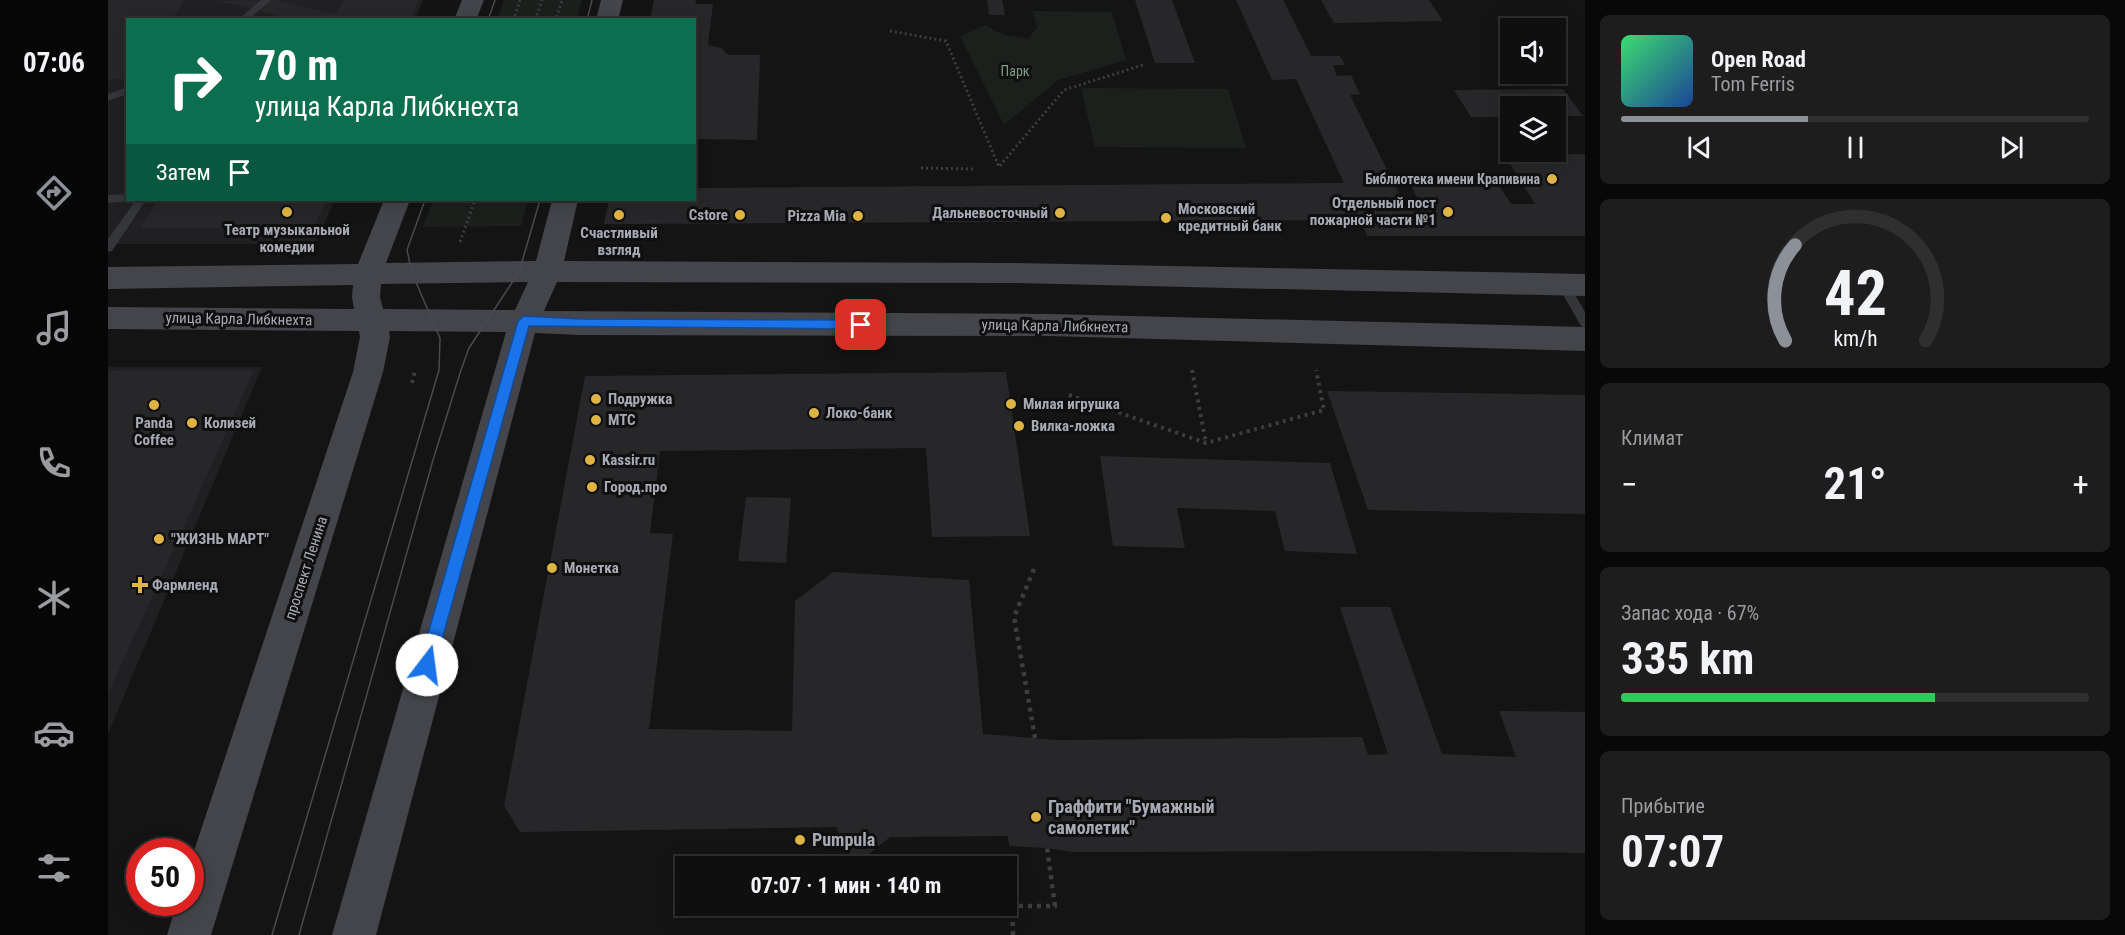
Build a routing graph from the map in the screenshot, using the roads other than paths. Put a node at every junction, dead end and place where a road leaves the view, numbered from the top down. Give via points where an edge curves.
1 (267, 0) edge
2 (473, 0) edge
3 (612, 0) edge
4 (244, 18) edge
5 (466, 18) edge
6 (608, 18) edge
7 (126, 91) edge
8 (108, 98) edge
9 (126, 198) edge
10 (108, 199) edge
11 (140, 201) edge
12 (397, 201) edge
13 (565, 201) edge
14 (108, 248) edge
15 (548, 271) junction
16 (368, 274) junction
17 (108, 278) edge
18 (1574, 284) edge
19 (108, 318) edge
20 (369, 320) junction
21 (524, 321) junction
22 (1585, 323) edge
23 (1585, 339) edge
24 (189, 935) edge
25 (354, 935) edge

1 - 4 lane
2 - 5 main road
3 - 6 main road
7 - 8 lane
9 - 10 lane
11 - 14 lane
12 - 16 main road, проспект Ленина
13 - 15 main road
15 - 16 main road
15 - 18 main road via 1002,273
15 - 21 main road
16 - 17 main road
16 - 20 main road, проспект Ленина
18 - 22 lane
19 - 20 main road, улица Карла Либкнехта
20 - 21 main road, улица Карла Либкнехта
20 - 24 main road, проспект Ленина via 375,337 368,372
21 - 23 main road, улица Карла Либкнехта via 1061,326
21 - 25 main road

